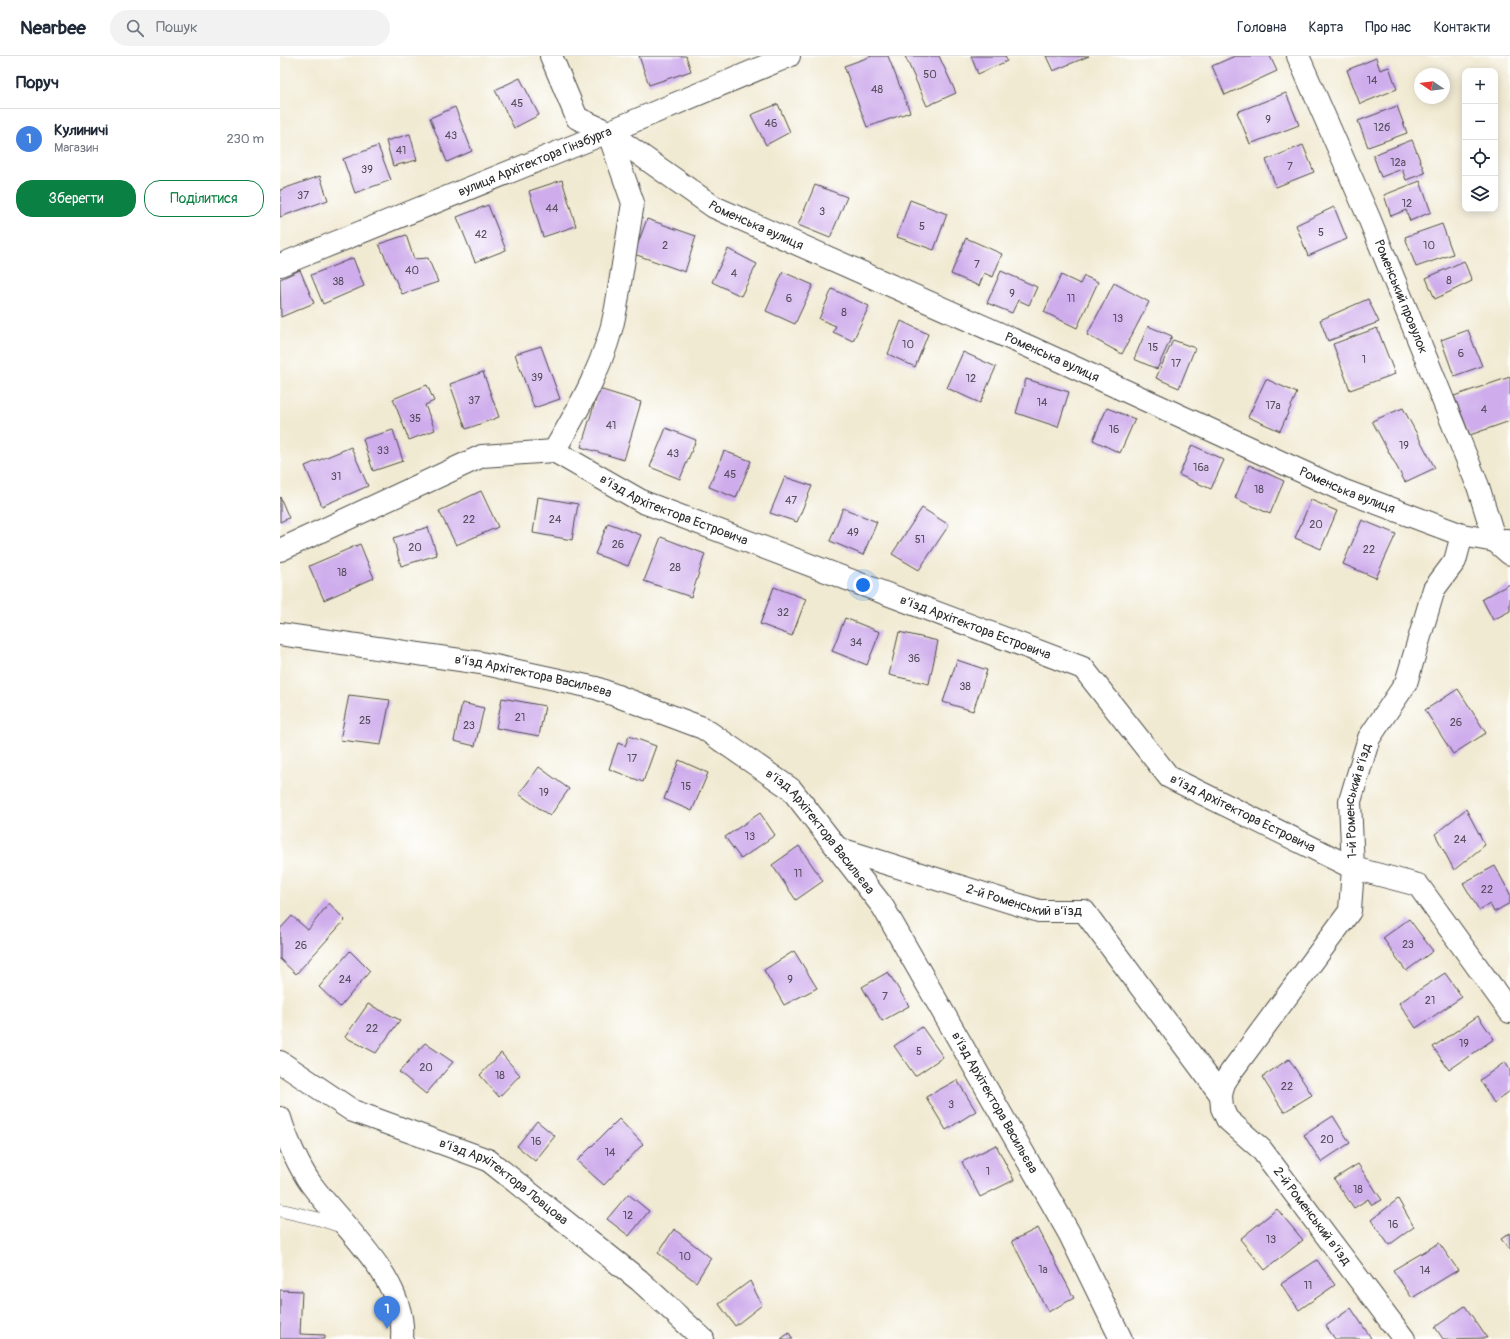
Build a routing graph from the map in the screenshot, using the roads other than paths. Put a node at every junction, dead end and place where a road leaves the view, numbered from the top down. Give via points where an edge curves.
1 (551, 56) edge
2 (789, 56) edge
3 (1298, 56) edge
4 (608, 132) junction
5 (280, 265) edge
6 (554, 450) junction
7 (1462, 535) junction
8 (1505, 545) edge
9 (280, 550) edge
10 (280, 634) edge
11 (837, 848) junction
12 (1352, 868) junction
13 (1510, 1012) edge
14 (280, 1062) edge
15 (1221, 1095) junction
16 (280, 1118) edge
17 (280, 1210) edge
18 (350, 1230) junction
19 (402, 1339) edge
20 (703, 1339) edge
21 (1121, 1339) edge
22 (1404, 1339) edge

1 - 4 street, Роменська вулиця via 576,118
2 - 4 street, вулиця Архітектора Гінзбурга
3 - 8 street, Роменський провулок via 1369,218 1478,486
4 - 5 street, вулиця Архітектора Гінзбурга
4 - 6 street via 633,203 616,308 613,323 586,396
4 - 7 street, Роменська вулиця via 714,207 1032,348 1342,490
6 - 9 street via 482,456
6 - 12 street, в’їзд Архітектора Естровича via 643,502 1082,668 1169,777
7 - 8 street, Роменська вулиця
7 - 12 street, 1-й Роменський в’їзд via 1455,561 1434,589 1406,683 1369,738 1350,801
10 - 11 street, в’їзд Архітектора Васильєва via 481,663 566,681 596,688 704,728 791,789
11 - 15 street, 2-й Роменський в’їзд via 1039,911 1084,911
11 - 21 street, в’їзд Архітектора Васильєва via 891,920 1069,1233
12 - 13 street, 1-й Роменський в’їзд via 1418,885
12 - 15 street via 1350,910 1231,1072 1224,1083
14 - 20 street, в’їзд Архітектора Ловцова via 353,1111 488,1160 639,1280
15 - 22 street, 2-й Роменський в’їзд via 1222,1108 1227,1119 1261,1149
16 - 18 street via 283,1130 311,1184
17 - 18 lane via 323,1220
18 - 19 street via 391,1285 403,1328

